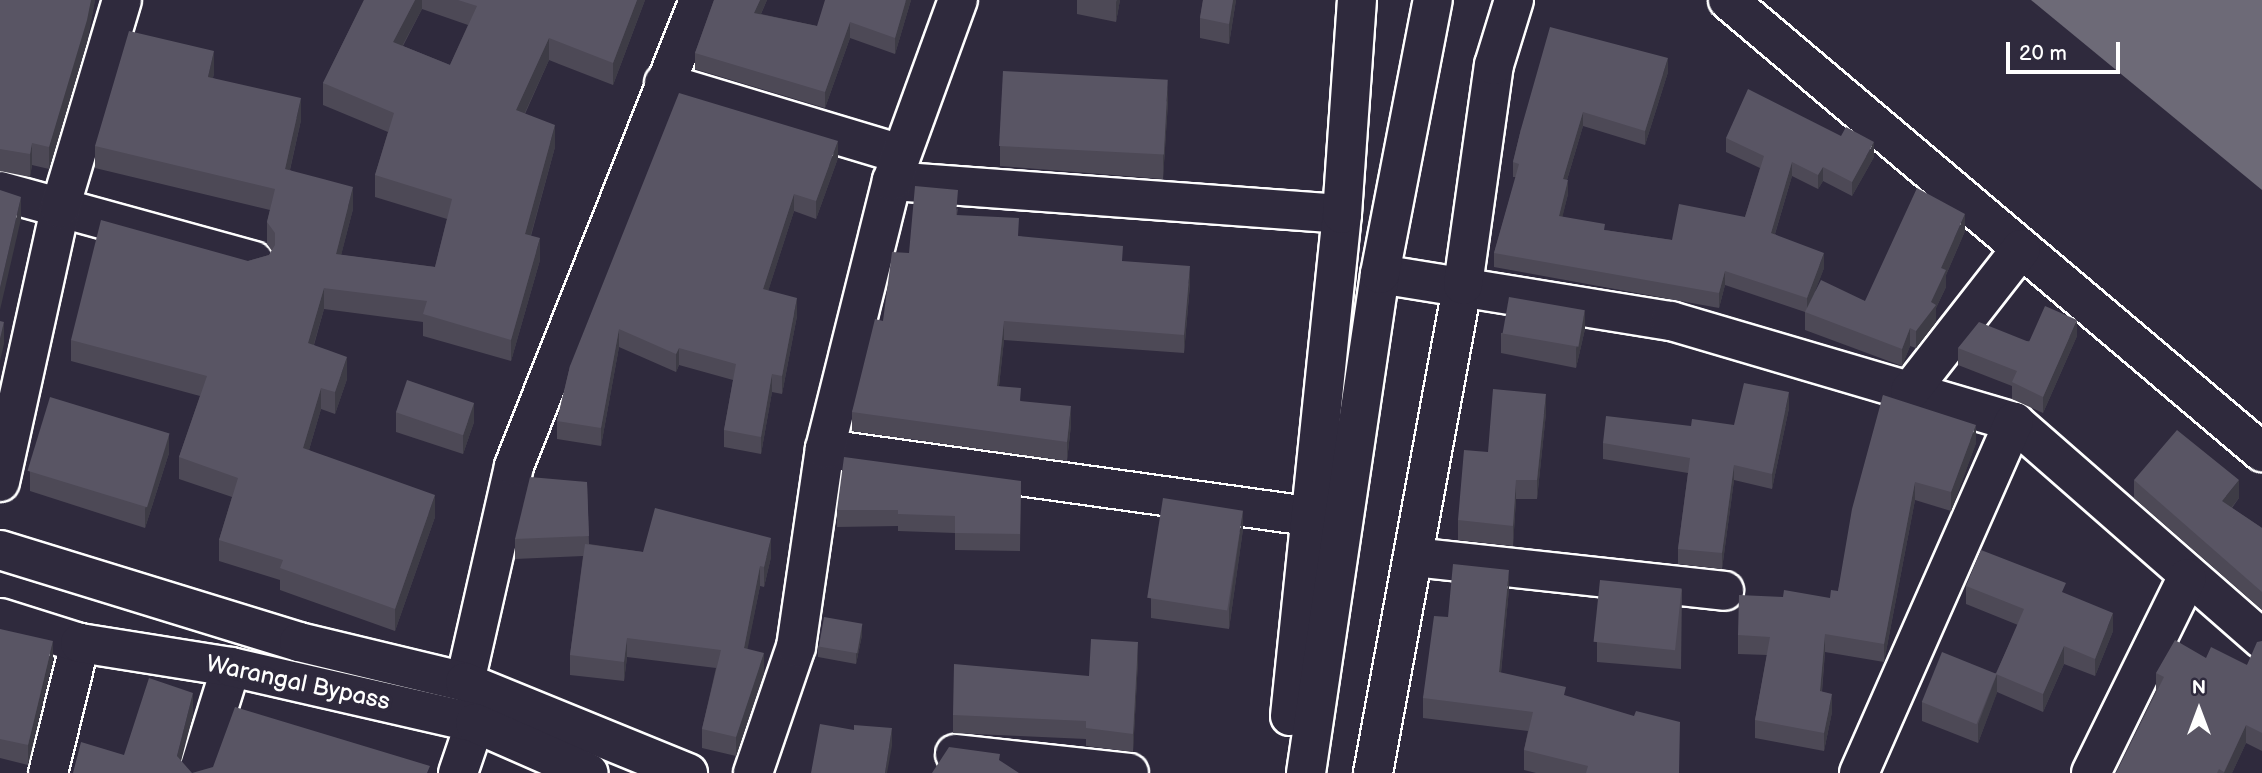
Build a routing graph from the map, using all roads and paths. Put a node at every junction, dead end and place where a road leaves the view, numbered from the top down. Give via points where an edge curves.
1 (122, 0) edge
2 (699, 0) edge
3 (958, 0) edge
4 (1357, 0) edge
5 (1433, 0) edge
6 (1514, 0) edge
7 (1728, 0) edge
8 (664, 83) junction
9 (897, 168) junction
10 (0, 191) edge
11 (60, 208) junction
12 (1342, 214) junction
13 (2021, 249) junction
14 (254, 261) edge
15 (1380, 274) junction
16 (1463, 285) junction
17 (1910, 391) junction
18 (2014, 422) junction
19 (825, 449) junction
20 (2262, 452) edge
21 (0, 482) edge
22 (1308, 516) junction
23 (0, 550) edge
24 (1413, 558) junction
25 (2187, 578) junction
26 (1724, 591) dead end
27 (0, 618) edge
28 (2262, 639) edge
29 (80, 643) junction
30 (231, 667) junction
31 (465, 682) junction
32 (475, 723) junction
33 (955, 754) edge
34 (48, 773) edge
35 (198, 773) edge
36 (458, 773) edge
37 (589, 773) edge
38 (688, 773) edge
39 (753, 773) edge
40 (1129, 773) edge
41 (1303, 773) edge
42 (1373, 773) edge
43 (1859, 773) edge
44 (2091, 773) edge

1 - 11 street
2 - 8 street
3 - 9 street
4 - 12 street
5 - 15 street
6 - 16 street via 1494,65
7 - 13 street
8 - 9 street
8 - 31 street via 514,466
9 - 12 street
9 - 19 street
10 - 11 street
11 - 14 street
11 - 21 street
12 - 22 street
13 - 17 street
13 - 20 street
15 - 16 street
15 - 41 street
16 - 17 street via 1671,321
16 - 24 street
17 - 18 street
18 - 25 street
18 - 43 street
19 - 22 street
19 - 39 street via 796,647
22 - 41 street
23 - 31 street via 299,642
24 - 26 street
24 - 42 street
25 - 28 street
25 - 44 street
27 - 29 street, Warangal Bypass
29 - 30 street, Warangal Bypass
29 - 34 street
30 - 32 street, Warangal Bypass
30 - 35 street
31 - 38 street
32 - 36 street
32 - 37 street, Warangal Bypass
33 - 40 street

